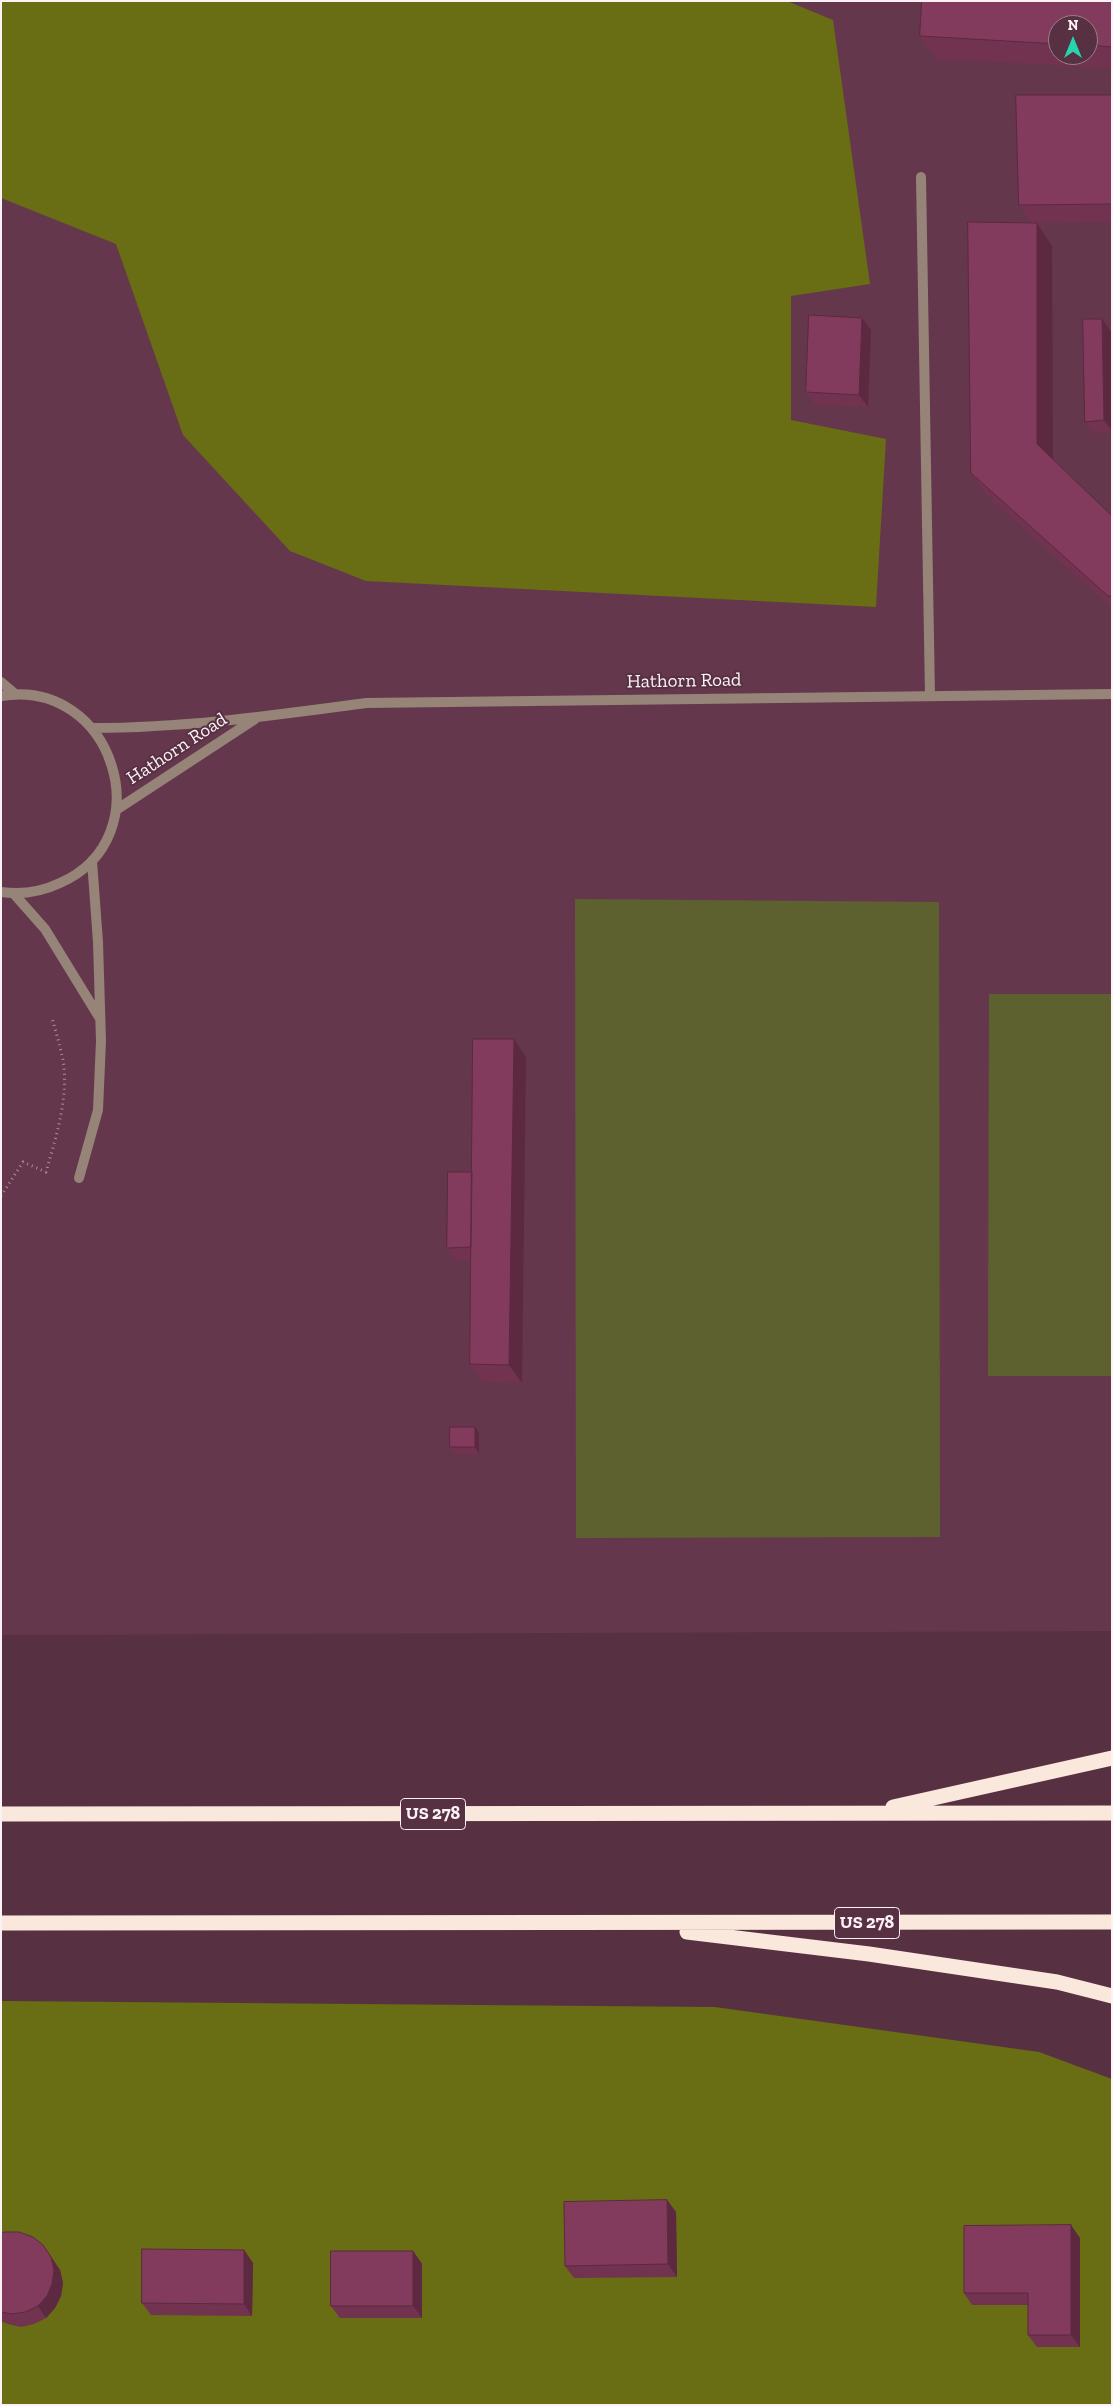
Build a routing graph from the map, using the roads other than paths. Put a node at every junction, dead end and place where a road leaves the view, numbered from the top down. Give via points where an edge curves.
1 (921, 177) dead end
2 (1, 682) edge
3 (14, 693) junction
4 (1112, 694) edge
5 (1, 696) edge
6 (930, 696) junction
7 (257, 718) junction
8 (93, 728) junction
9 (116, 810) junction
10 (92, 861) junction
11 (1, 892) edge
12 (14, 894) junction
13 (100, 1020) junction
14 (79, 1178) dead end
15 (1112, 1758) edge
16 (1, 1814) edge
17 (865, 1814) junction
18 (1112, 1814) edge
19 (1112, 1922) edge
20 (1, 1923) edge
21 (623, 1924) junction
22 (1112, 1996) edge

1 - 6 street
2 - 3 street
3 - 5 street, Hathorn Road
3 - 8 street, Hathorn Road via 44,696 71,709
4 - 6 street, Hathorn Road
6 - 7 street, Hathorn Road via 366,702
7 - 8 street, Hathorn Road via 136,728
7 - 9 street, Hathorn Road
8 - 9 street, Hathorn Road via 109,753 117,781
9 - 10 street, Hathorn Road via 108,837
10 - 12 street, Hathorn Road via 71,878 43,891
10 - 13 street
11 - 12 street, Hathorn Road
12 - 13 street via 45,929
13 - 14 street via 98,1110
15 - 17 highway
16 - 17 highway, US 278
17 - 18 highway, US 278
19 - 21 highway, US 278
20 - 21 highway, US 278
21 - 22 highway via 1057,1982

